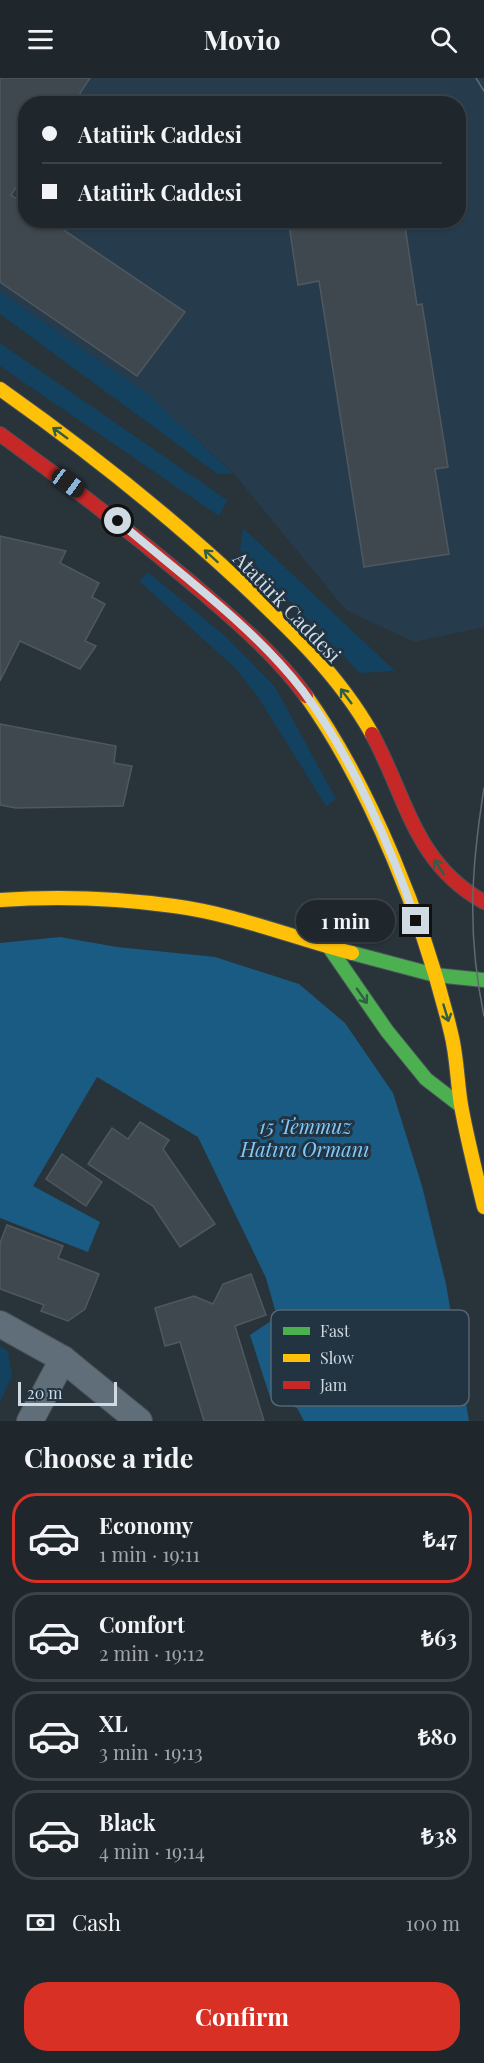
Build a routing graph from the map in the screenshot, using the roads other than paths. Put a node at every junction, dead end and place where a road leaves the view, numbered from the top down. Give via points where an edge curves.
1 (0, 389) edge
2 (0, 434) edge
3 (0, 900) edge
4 (484, 902) edge
5 (329, 947) junction
6 (435, 975) junction
7 (484, 980) edge
8 (461, 1106) junction
9 (484, 1207) edge
10 (0, 1324) edge
11 (63, 1359) junction
12 (30, 1421) edge
13 (140, 1421) edge

4 -> 1 main road, Atatürk Caddesi via 471,897 442,874 368,725 315,655 229,572 111,470
2 - 6 main road via 102,508 205,595 274,658 303,691 327,726 366,799
3 - 5 main road via 65,896 176,906
5 - 6 main road
5 -> 8 main road via 387,1031 426,1079
6 - 7 main road
6 -> 8 main road via 452,1035
8 - 9 main road
10 - 11 street
11 - 12 street
11 - 13 street

